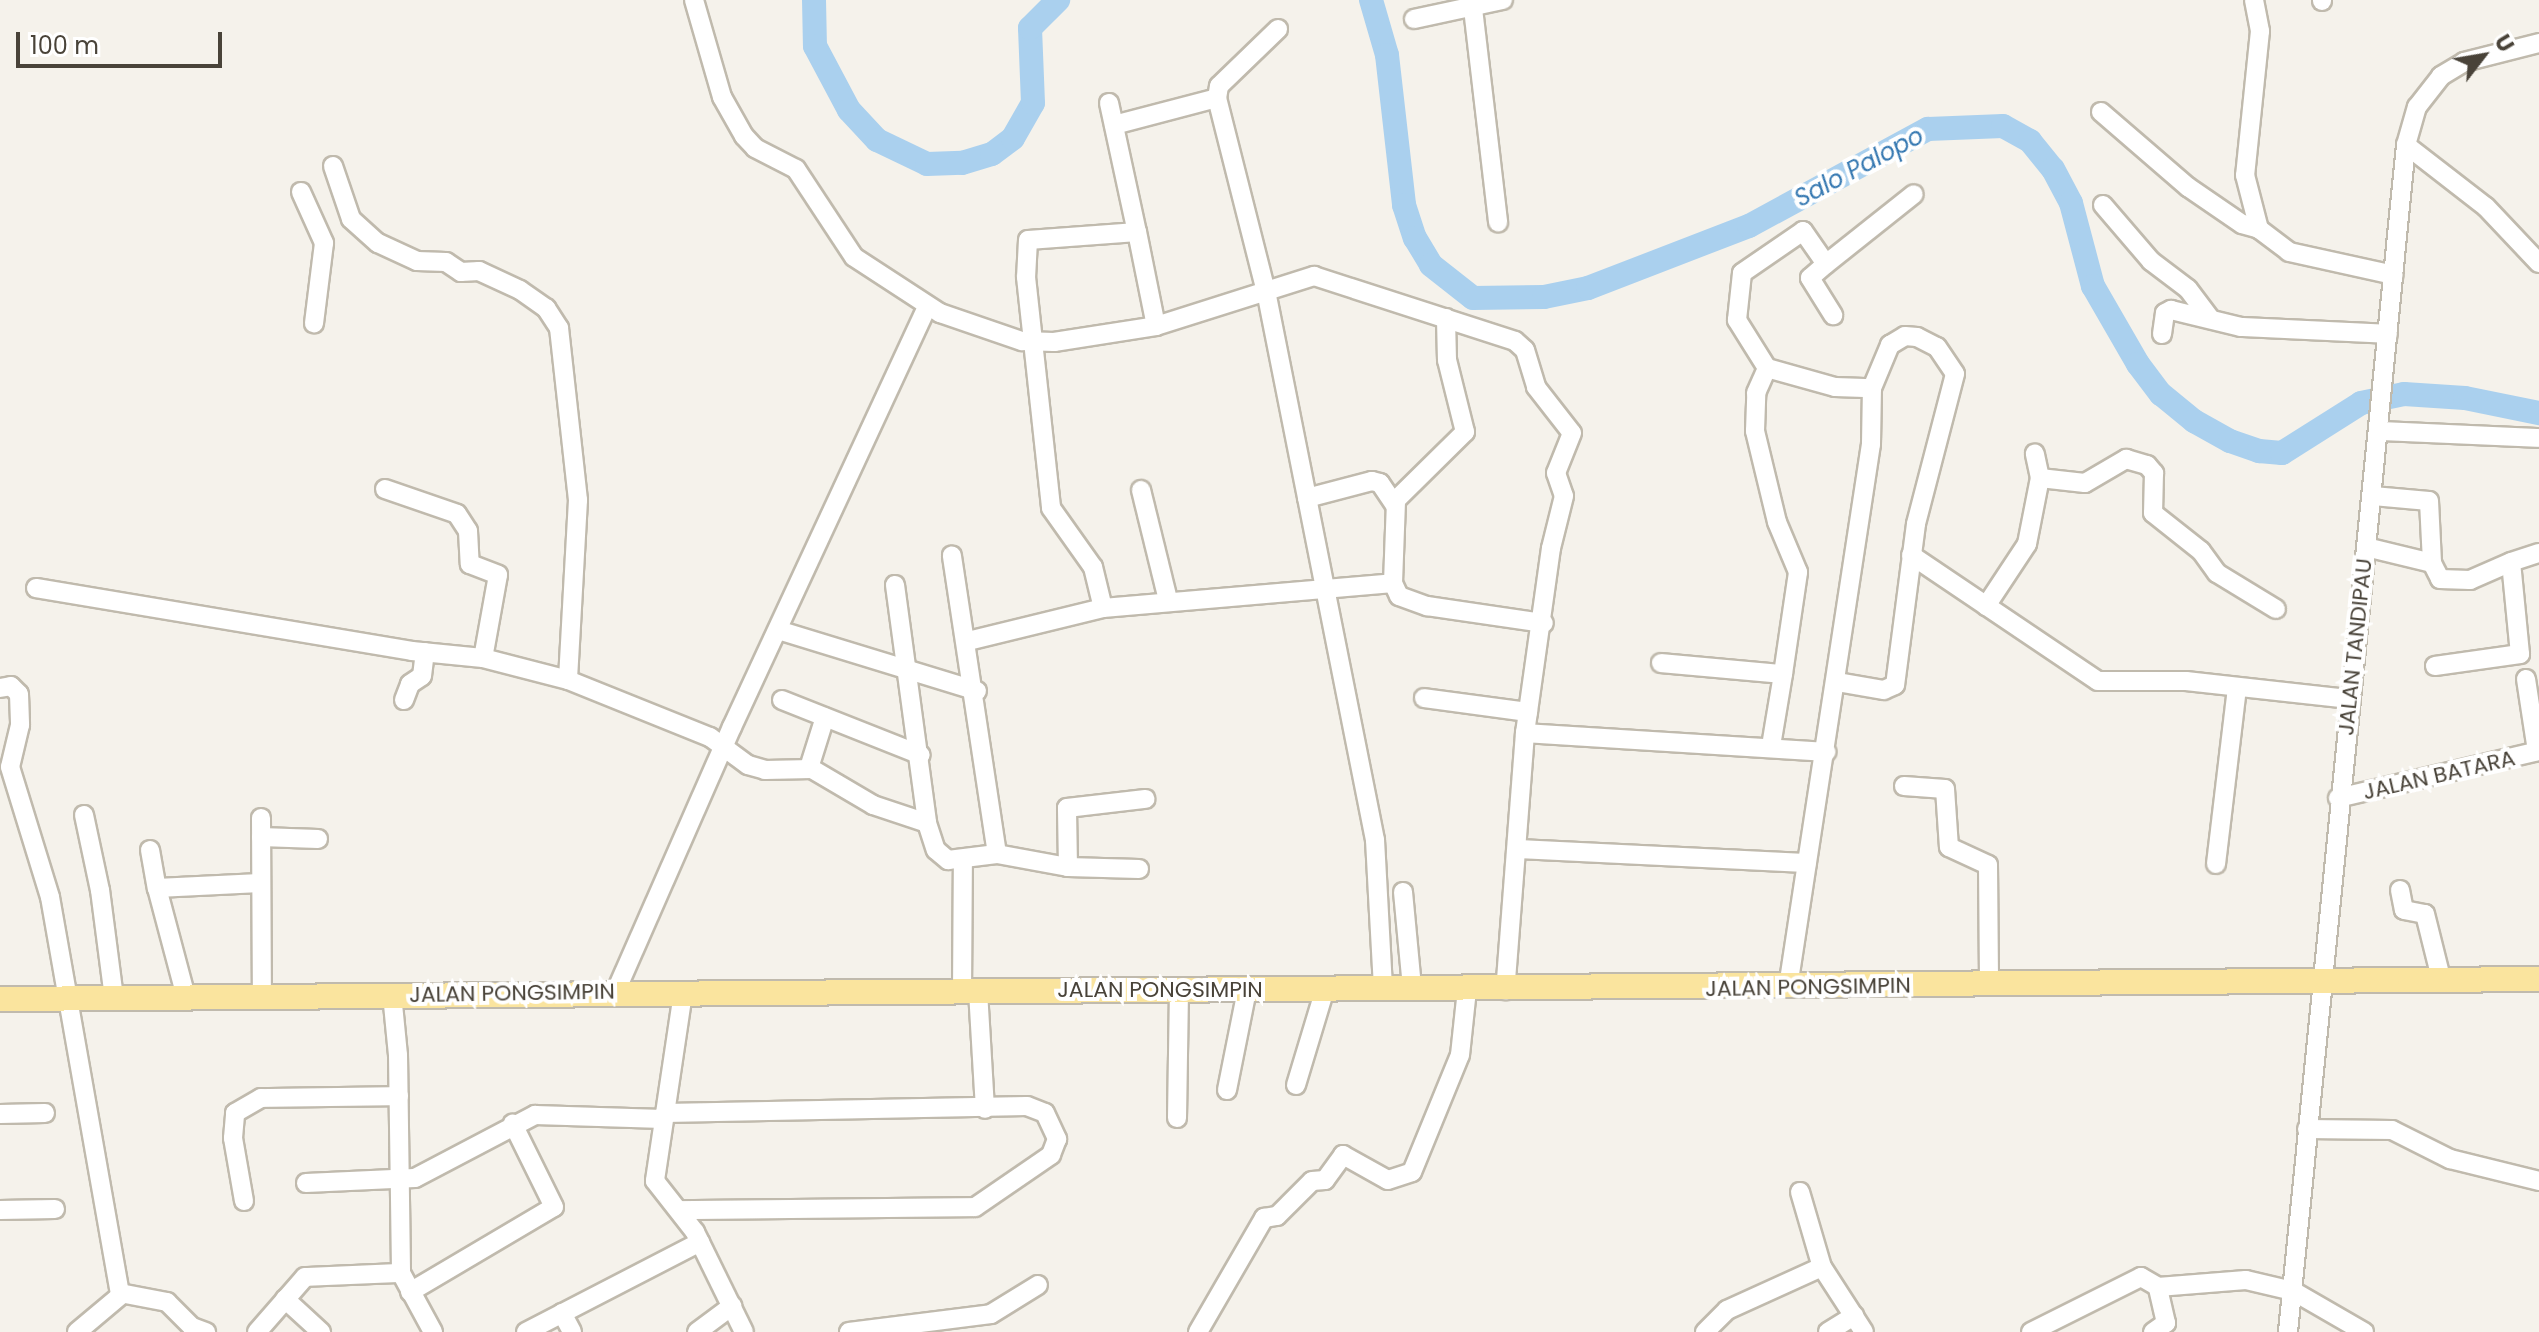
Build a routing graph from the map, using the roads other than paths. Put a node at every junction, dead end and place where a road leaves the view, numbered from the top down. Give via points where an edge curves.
1 (694, 0) edge
2 (1503, 0) edge
3 (2254, 0) edge
4 (1474, 4) edge
5 (1414, 19) dead end
6 (1278, 29) dead end
7 (2539, 43) edge
8 (1217, 98) junction
9 (1109, 103) dead end
10 (2101, 112) dead end
11 (1114, 125) junction
12 (2406, 145) junction
13 (333, 166) dead end
14 (301, 192) dead end
15 (1914, 194) dead end
16 (346, 205) junction
17 (2103, 205) dead end
18 (314, 220) junction
19 (1498, 222) dead end
20 (2259, 229) junction
21 (1137, 232) junction
22 (2539, 263) edge
23 (1826, 264) junction
24 (2394, 275) junction
25 (1266, 291) junction
26 (927, 306) junction
27 (1833, 315) dead end
28 (1446, 318) junction
29 (2210, 318) junction
30 (314, 323) dead end
31 (1156, 326) junction
32 (2162, 334) dead end
33 (2388, 334) junction
34 (1033, 343) junction
35 (1767, 368) junction
36 (1872, 388) junction
37 (2379, 426) junction
38 (2539, 438) edge
39 (2035, 454) dead end
40 (2040, 478) junction
41 (385, 489) dead end
42 (1141, 490) dead end
43 (2373, 496) junction
44 (1307, 498) junction
45 (1395, 505) junction
46 (2366, 547) junction
47 (2539, 553) edge
48 (952, 555) dead end
49 (1911, 555) junction
50 (2511, 562) junction
51 (2432, 563) junction
52 (1393, 583) junction
53 (895, 585) dead end
54 (1324, 585) junction
55 (36, 588) dead end
56 (1168, 600) junction
57 (1986, 606) junction
58 (1103, 608) junction
59 (2276, 609) dead end
60 (1544, 623) junction
61 (778, 630) junction
62 (968, 641) junction
63 (425, 652) junction
64 (483, 658) junction
65 (1661, 663) dead end
66 (2435, 666) dead end
67 (910, 674) junction
68 (1783, 674) junction
69 (2526, 679) dead end
70 (568, 680) junction
71 (1837, 682) junction
72 (0, 688) edge
73 (2237, 688) junction
74 (977, 691) junction
75 (1424, 698) dead end
76 (2350, 699) junction
77 (404, 700) dead end
78 (782, 700) dead end
79 (1528, 712) junction
80 (825, 717) junction
81 (1525, 733) junction
82 (724, 745) junction
83 (1771, 746) junction
84 (2538, 751) edge
85 (1826, 752) junction
86 (921, 755) junction
87 (809, 768) junction
88 (1904, 786) dead end
89 (2338, 798) junction
90 (1145, 799) dead end
91 (84, 815) dead end
92 (261, 818) dead end
93 (927, 823) junction
94 (261, 837) junction
95 (318, 839) dead end
96 (1517, 849) junction
97 (150, 850) dead end
98 (997, 854) junction
99 (963, 859) junction
100 (1807, 863) junction
101 (2216, 864) dead end
102 (1068, 867) junction
103 (1139, 869) dead end
104 (260, 883) junction
105 (157, 888) junction
106 (2400, 890) dead end
107 (1403, 892) dead end
108 (2441, 978) junction
109 (2539, 979) edge
110 (2321, 983) junction
111 (1989, 985) junction
112 (1788, 987) junction
113 (1383, 988) junction
114 (1412, 988) junction
115 (1325, 989) junction
116 (1467, 989) junction
117 (1247, 990) junction
118 (1505, 990) junction
119 (616, 991) junction
120 (970, 991) junction
121 (1179, 991) junction
122 (683, 993) junction
123 (392, 994) junction
124 (262, 996) junction
125 (186, 997) junction
126 (66, 998) junction
127 (114, 998) junction
128 (0, 999) edge
129 (1296, 1085) dead end
130 (1227, 1090) dead end
131 (399, 1096) junction
132 (985, 1109) junction
133 (45, 1113) dead end
134 (0, 1114) edge
135 (664, 1116) junction
136 (1177, 1118) dead end
137 (513, 1124) junction
138 (2307, 1129) junction
139 (399, 1180) junction
140 (2539, 1181) edge
141 (306, 1183) dead end
142 (1800, 1192) dead end
143 (244, 1201) dead end
144 (55, 1209) dead end
145 (0, 1210) edge
146 (679, 1210) junction
147 (700, 1242) junction
148 (1822, 1267) junction
149 (401, 1273) junction
150 (1038, 1285) dead end
151 (2158, 1287) junction
152 (2293, 1291) junction
153 (410, 1292) junction
154 (121, 1295) junction
155 (285, 1299) junction
156 (732, 1306) junction
157 (562, 1313) junction
158 (1859, 1324) edge
159 (77, 1332) edge
160 (206, 1332) edge
161 (257, 1332) edge
162 (321, 1332) edge
163 (433, 1332) edge
164 (526, 1332) edge
165 (572, 1332) edge
166 (697, 1332) edge
167 (744, 1332) edge
168 (849, 1332) edge
169 (1198, 1332) edge
170 (1705, 1332) edge
171 (1828, 1332) edge
172 (2031, 1332) edge
173 (2153, 1332) edge
174 (2288, 1332) edge
175 (2364, 1332) edge

1 - 26 street via 722,97 744,136 755,148 796,169 854,257
2 - 4 street
3 - 20 street via 2260,31 2245,175
4 - 5 street
4 - 19 street
6 - 8 street via 1219,86
7 - 12 street, JALAN TANDIPAU via 2464,62 2441,76 2417,107
8 - 11 street
8 - 25 street
9 - 11 street
10 - 20 street via 2188,187 2242,224
11 - 21 street
12 - 22 street via 2486,207
12 - 24 street, JALAN TANDIPAU
13 - 16 street
14 - 18 street
15 - 23 street
16 - 18 street
16 - 70 street via 358,228 378,243 417,261 479,271 520,290 546,308 559,328 578,490
17 - 29 street
18 - 30 street via 324,243
20 - 24 street via 2297,255
21 - 31 street
21 - 34 street via 1028,240
23 - 27 street via 1810,278
23 - 35 street via 1803,231 1742,273 1737,320
24 - 33 street, JALAN TANDIPAU
25 - 28 street via 1301,278 1322,277
25 - 31 street
25 - 44 street
26 - 34 street
26 - 61 street
28 - 45 street via 1447,360 1465,432
28 - 60 street via 1521,345 1536,387 1572,433 1556,473 1564,496 1551,548
29 - 32 street via 2168,311
29 - 33 street via 2241,327
31 - 34 street
33 - 37 street, JALAN TANDIPAU
34 - 58 street via 1051,508 1093,567
35 - 36 street via 1835,387
35 - 68 street via 1756,393 1755,431 1777,522 1798,572
36 - 49 street via 1890,345 1905,336 1937,347 1956,372
36 - 71 street via 1871,444
37 - 38 street
37 - 43 street, JALAN TANDIPAU
39 - 40 street
40 - 57 street via 2027,544
40 - 59 street via 2085,483 2115,462 2137,459 2154,473 2151,505 2160,520 2201,551 2217,573
41 - 64 street via 457,514 468,531 470,564 498,575
42 - 56 street
43 - 46 street, JALAN TANDIPAU
43 - 51 street via 2429,501
44 - 45 street via 1372,481 1380,483
44 - 54 street
45 - 52 street
46 - 51 street
46 - 76 street, JALAN TANDIPAU
47 - 50 street
48 - 62 street
49 - 57 street
49 - 71 street via 1895,685 1884,690
50 - 51 street via 2463,581 2440,579
50 - 66 street via 2520,654
52 - 54 street
52 - 60 street via 1399,596 1427,606
53 - 67 street
54 - 56 street
54 - 113 street via 1377,853
55 - 63 street
56 - 58 street
57 - 73 street via 2098,681 2186,681
58 - 62 street
60 - 79 street
61 - 67 street
61 - 82 street
62 - 74 street
63 - 64 street
63 - 77 street via 422,676 410,684
64 - 70 street
65 - 68 street
67 - 74 street
67 - 86 street
68 - 83 street
69 - 84 street
70 - 82 street
71 - 85 street
72 - 126 street via 14,687 19,694 20,725 10,767 50,897
73 - 76 street
73 - 101 street
74 - 98 street
75 - 79 street
76 - 89 street, JALAN TANDIPAU
78 - 80 street
79 - 81 street
80 - 86 street
80 - 87 street
81 - 83 street
81 - 96 street
82 - 87 street via 759,769
82 - 119 street
83 - 85 street
84 - 89 street, JALAN BATARA
85 - 100 street
86 - 93 street
87 - 93 street via 860,799
88 - 111 street via 1945,789 1949,847 1988,865
89 - 110 street, JALAN TANDIPAU
90 - 102 street via 1067,808
91 - 127 street
92 - 94 street
93 - 99 street via 938,854
94 - 95 street
94 - 104 street
96 - 100 street
96 - 118 street
97 - 105 street
98 - 99 street
98 - 102 street
99 - 120 street
100 - 112 street
102 - 103 street
104 - 105 street
104 - 124 street
105 - 125 street
106 - 108 street via 2404,910 2425,914
107 - 114 street
108 - 109 main road, JALAN PONGSIMPIN
108 - 110 main road, JALAN PONGSIMPIN
110 - 111 main road, JALAN PONGSIMPIN
110 - 138 street, JALAN TANDIPAU
111 - 112 main road, JALAN PONGSIMPIN
112 - 118 main road, JALAN PONGSIMPIN
113 - 114 main road, JALAN PONGSIMPIN
113 - 115 main road, JALAN PONGSIMPIN
114 - 116 main road, JALAN PONGSIMPIN
115 - 117 main road, JALAN PONGSIMPIN
115 - 129 street
116 - 118 main road, JALAN PONGSIMPIN
116 - 169 street via 1458,1062 1412,1172 1388,1180 1343,1155 1325,1180 1312,1181 1277,1216 1264,1218
117 - 121 main road, JALAN PONGSIMPIN
117 - 130 street
119 - 122 main road, JALAN PONGSIMPIN
119 - 123 main road, JALAN PONGSIMPIN
120 - 121 main road, JALAN PONGSIMPIN
120 - 122 main road, JALAN PONGSIMPIN
120 - 132 street
121 - 136 street
122 - 135 street
123 - 124 main road, JALAN PONGSIMPIN
123 - 131 street
124 - 125 main road, JALAN PONGSIMPIN
125 - 127 main road, JALAN PONGSIMPIN
126 - 127 main road, JALAN PONGSIMPIN
126 - 128 main road, JALAN PONGSIMPIN
126 - 154 street
131 - 139 street
131 - 143 street via 261,1098 235,1113 233,1138
132 - 135 street
132 - 146 street via 1038,1108 1048,1118 1057,1143 1051,1155 982,1206
133 - 134 street
135 - 137 street via 547,1114
135 - 146 street via 655,1181
137 - 139 street via 415,1178
137 - 153 street via 554,1207
138 - 140 street via 2392,1130 2450,1159
138 - 152 street, JALAN TANDIPAU
139 - 141 street
139 - 149 street
142 - 148 street
144 - 145 street
146 - 147 street
147 - 156 street
147 - 157 street
148 - 158 street
148 - 170 street via 1727,1310
149 - 153 street
149 - 155 street via 310,1275
150 - 168 street via 991,1314
151 - 152 street via 2246,1280
151 - 172 street via 2141,1277
151 - 173 street via 2166,1323
152 - 174 street, JALAN TANDIPAU
152 - 175 street
153 - 163 street
154 - 159 street
154 - 160 street via 167,1302 192,1327
155 - 161 street
155 - 162 street
156 - 166 street
156 - 167 street
157 - 164 street
157 - 165 street
158 - 171 street

